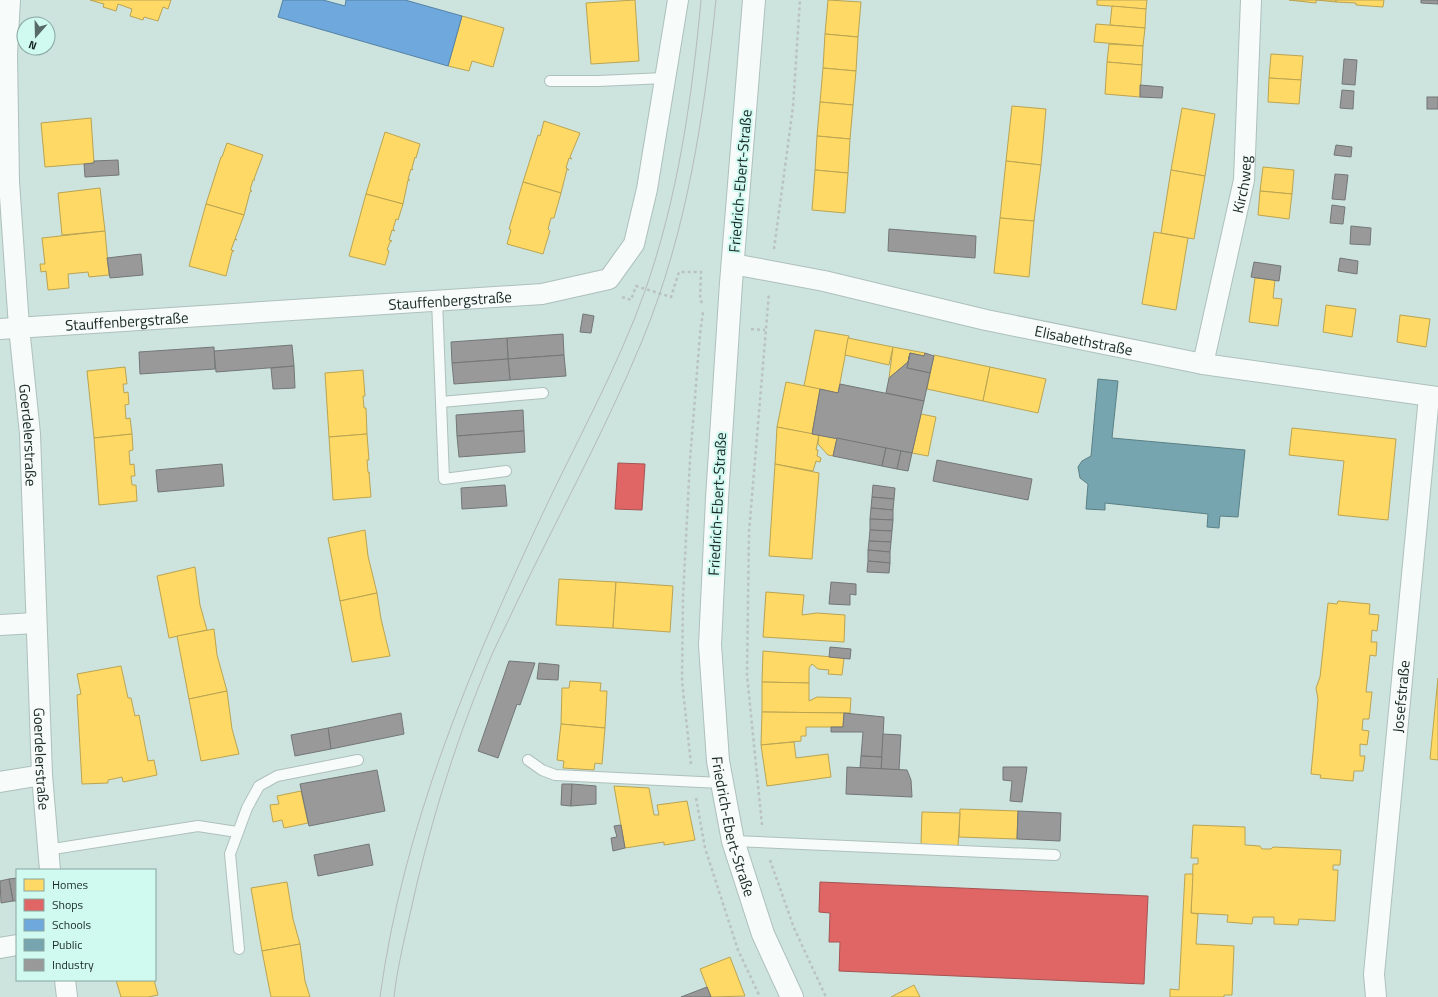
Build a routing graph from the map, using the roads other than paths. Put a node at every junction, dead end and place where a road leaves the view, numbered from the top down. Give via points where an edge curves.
1 (10, 0) edge
2 (678, 0) edge
3 (754, 0) edge
4 (1251, 0) edge
5 (3, 54) edge
6 (665, 78) junction
7 (550, 81) dead end
8 (4, 182) edge
9 (733, 264) junction
10 (437, 300) junction
11 (10, 328) edge
12 (1203, 364) junction
13 (543, 393) dead end
14 (1434, 397) edge
15 (441, 402) junction
16 (506, 471) dead end
17 (35, 623) junction
18 (0, 625) edge
19 (358, 760) dead end
20 (528, 760) dead end
21 (42, 775) junction
22 (0, 782) edge
23 (721, 783) junction
24 (237, 832) junction
25 (733, 841) junction
26 (47, 850) junction
27 (1055, 855) dead end
28 (50, 869) edge
29 (16, 945) edge
30 (0, 948) edge
31 (239, 949) dead end
32 (65, 981) edge
33 (67, 997) edge
34 (792, 997) edge
35 (1376, 997) edge

1 - 5 street, Goerdelerstraße
2 - 6 street
3 - 9 main road, Friedrich-Ebert-Straße
4 - 12 street, Kirchweg via 1244,180
5 - 8 street, Goerdelerstraße
6 - 7 lane via 598,82
6 - 10 street, Stauffenbergstraße via 647,189 634,244 609,280 542,294
8 - 11 street, Goerdelerstraße
9 - 12 street, Elisabethstraße via 824,281 986,320
9 - 23 main road, Friedrich-Ebert-Straße via 710,645
10 - 11 street, Stauffenbergstraße
10 - 15 lane
11 - 17 street, Goerdelerstraße via 30,434
12 - 14 street, Elisabethstraße
13 - 15 lane
14 - 35 street, Josefstraße via 1375,966
15 - 16 lane via 444,479
17 - 18 street
17 - 21 street, Goerdelerstraße
19 - 24 lane via 277,776 259,786
20 - 23 lane via 555,775
21 - 22 street
21 - 26 street, Goerdelerstraße
23 - 25 main road, Friedrich-Ebert-Straße
24 - 26 lane via 198,826
24 - 31 lane via 230,854
25 - 27 lane
25 - 34 main road, Friedrich-Ebert-Straße via 763,934
26 - 28 street, Goerdelerstraße
29 - 30 street
32 - 33 street

